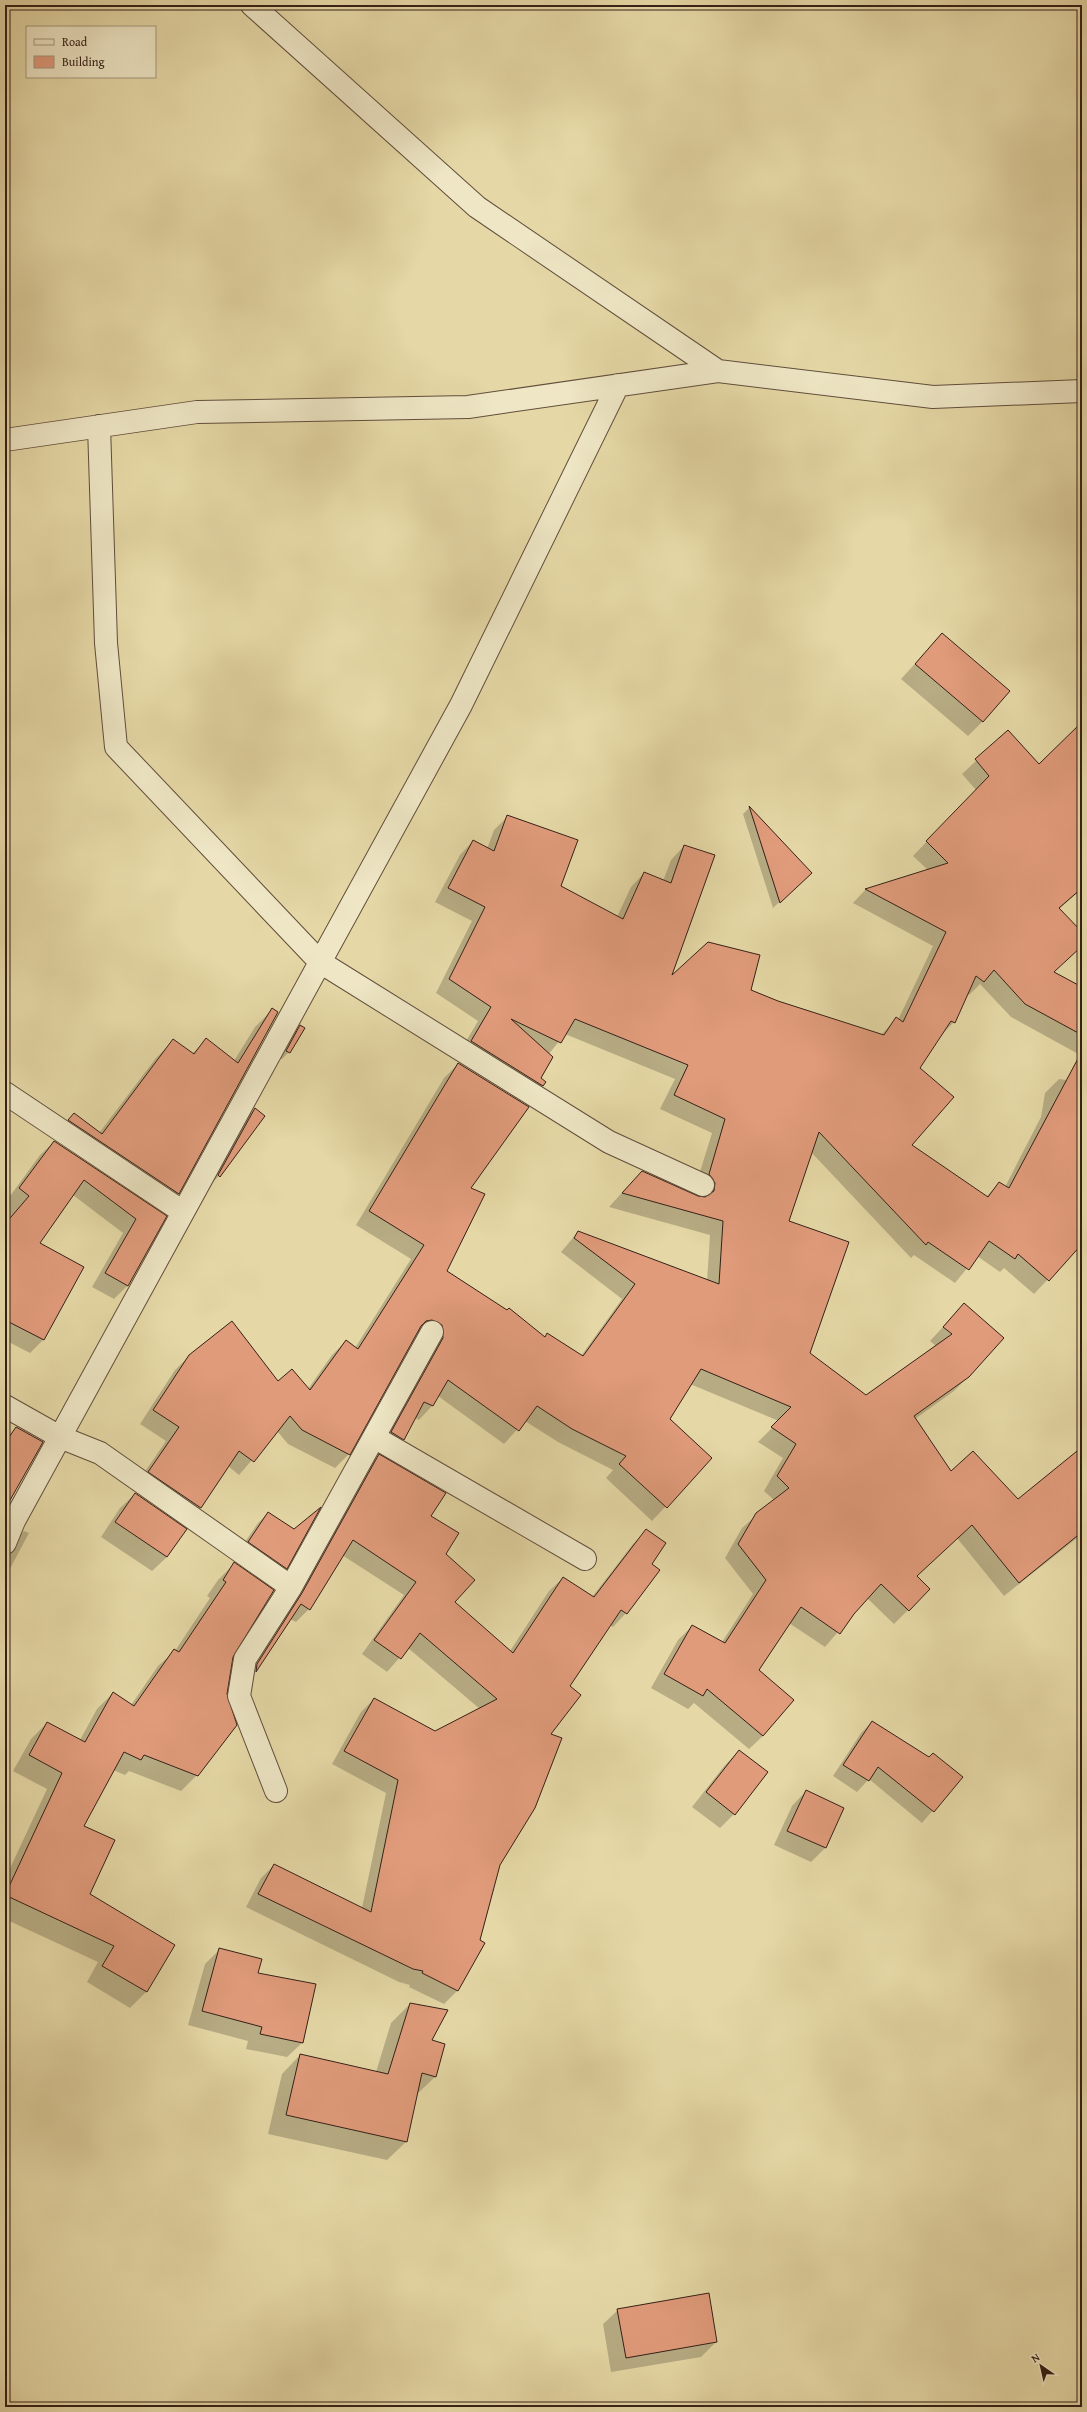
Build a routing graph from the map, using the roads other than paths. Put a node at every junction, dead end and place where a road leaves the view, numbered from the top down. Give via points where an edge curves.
1 (252, 5) edge
2 (718, 371) junction
3 (618, 385) junction
4 (1082, 391) edge
5 (99, 426) junction
6 (5, 440) edge
7 (320, 962) junction
8 (5, 1093) edge
9 (703, 1185) dead end
10 (183, 1212) junction
11 (432, 1332) dead end
12 (5, 1406) edge
13 (60, 1437) junction
14 (374, 1437) junction
15 (5, 1543) edge
16 (585, 1560) dead end
17 (291, 1587) junction
18 (276, 1791) dead end

1 - 2 street via 477,207
2 - 3 street
2 - 4 street via 933,397
3 - 5 street via 468,407 197,412
3 - 7 street via 462,705
5 - 6 street
5 - 7 street via 106,643 116,747
7 - 9 street via 609,1142
7 - 10 street
8 - 10 street
10 - 13 street
11 - 14 street
12 - 13 street
13 - 15 street via 14,1521
13 - 17 street via 100,1453
14 - 16 street
14 - 17 street
17 - 18 street via 245,1659 239,1696

